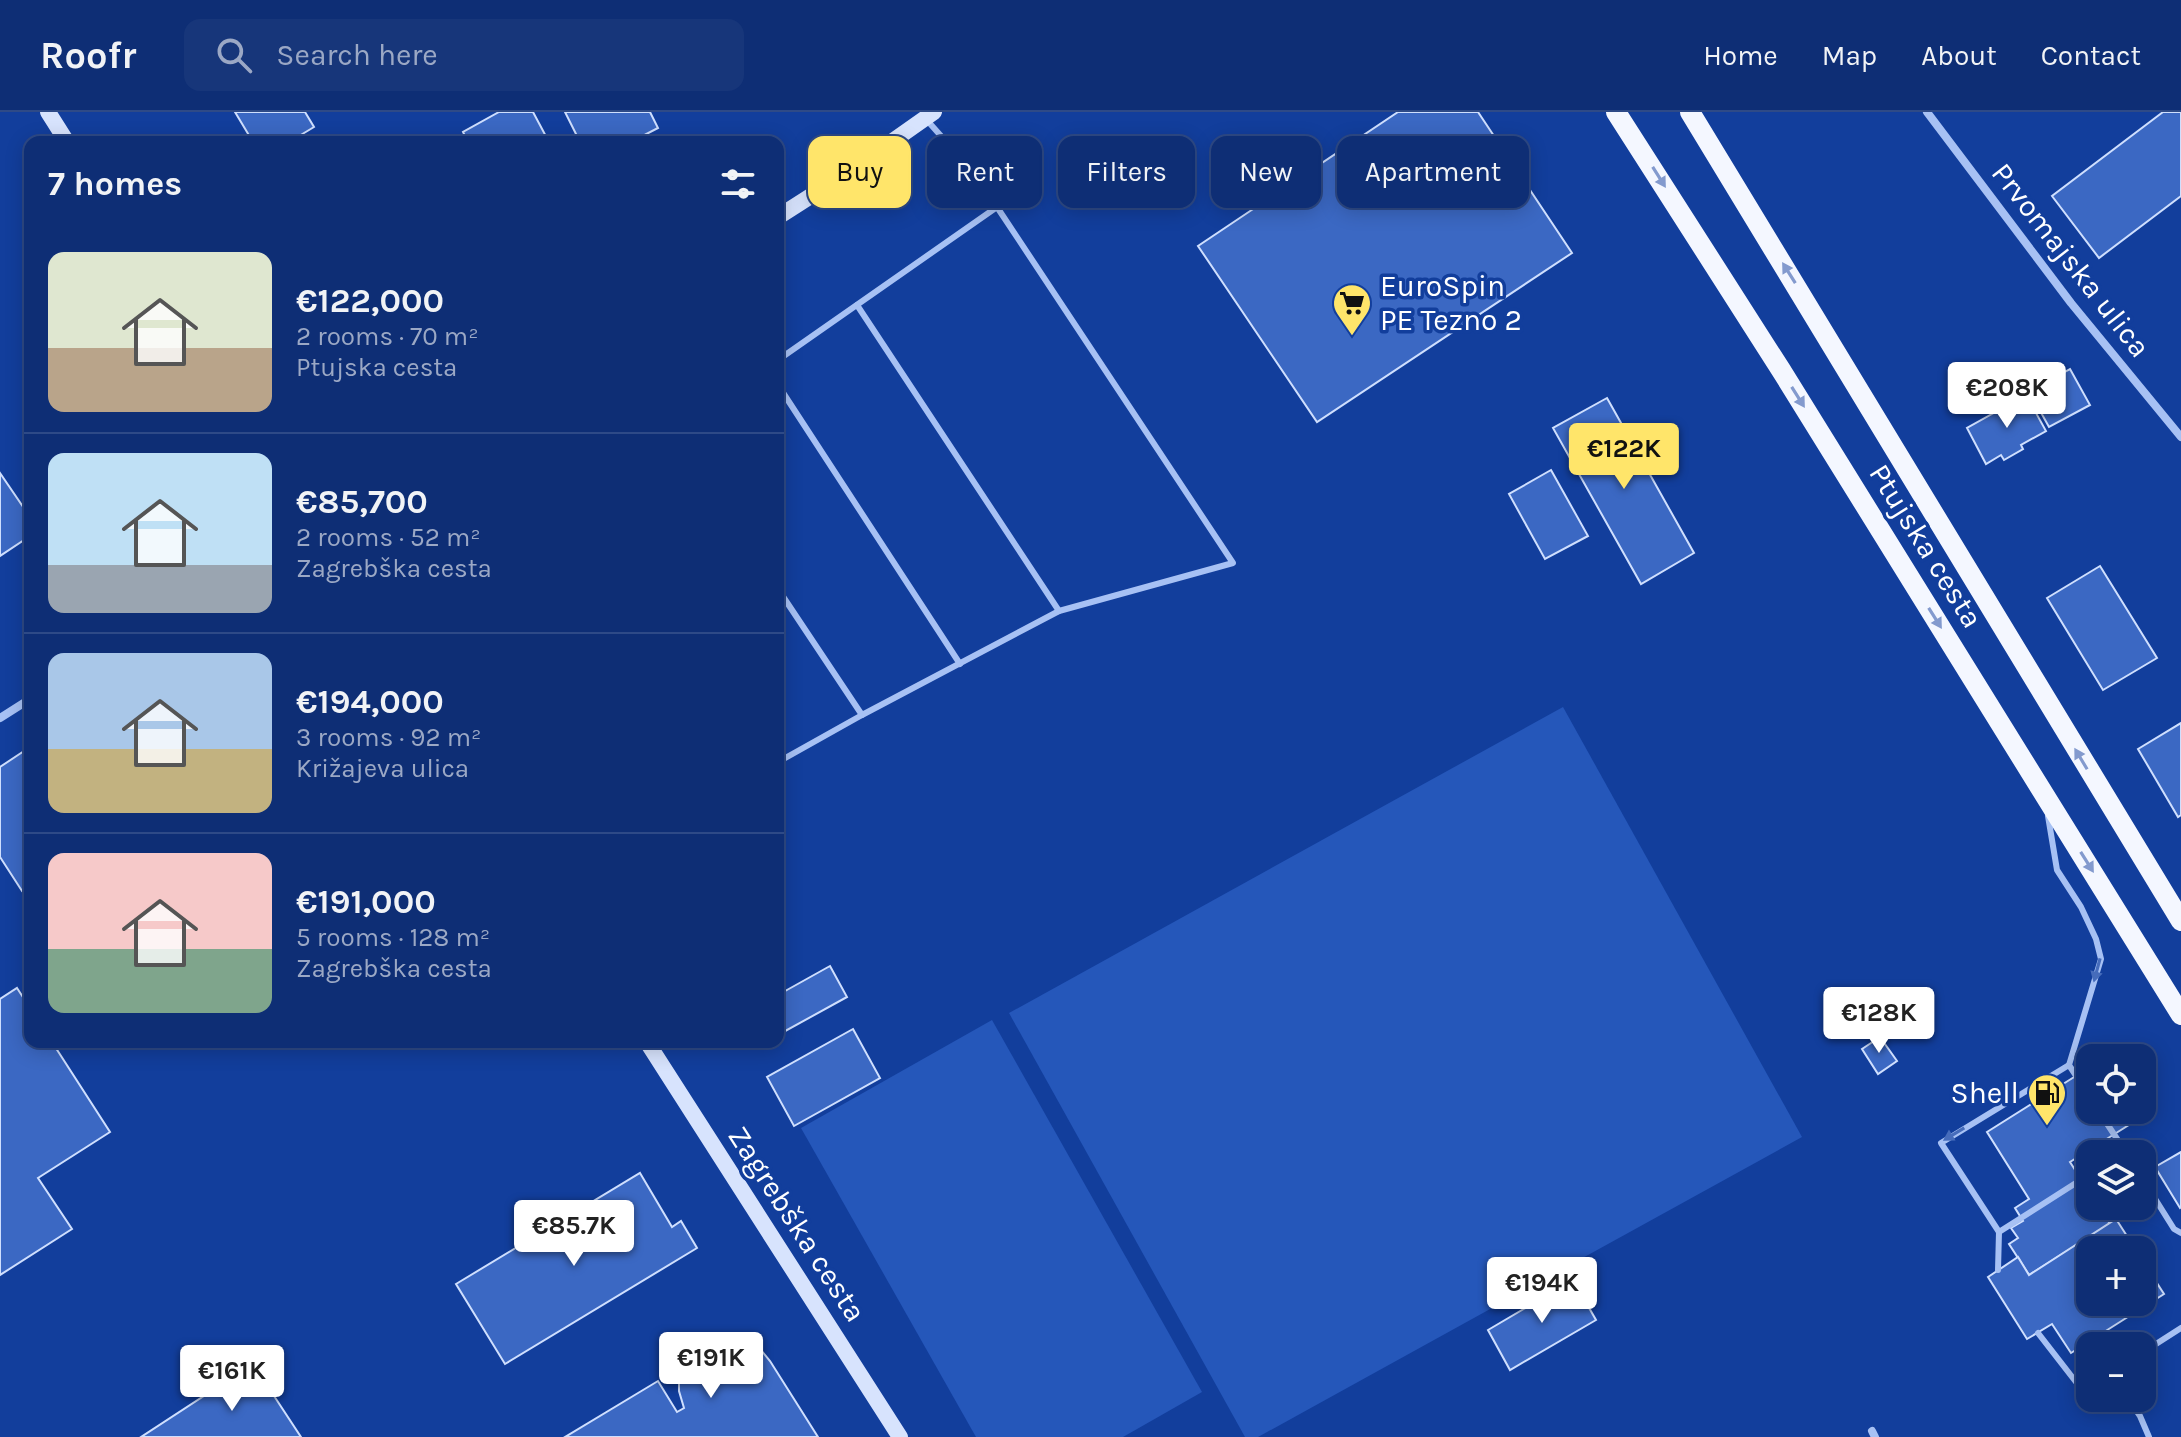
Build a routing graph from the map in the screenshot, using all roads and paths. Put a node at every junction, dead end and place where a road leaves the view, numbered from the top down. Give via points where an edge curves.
1 (48, 112) edge
2 (1616, 112) edge
3 (1690, 112) edge
4 (1927, 112) edge
5 (926, 114) edge
6 (63, 136) edge
7 (943, 136) edge
8 (996, 208) edge
9 (998, 208) edge
10 (784, 213) edge
11 (857, 305) junction
12 (784, 356) edge
13 (784, 394) edge
14 (2181, 437) edge
15 (784, 598) edge
16 (1059, 611) junction
17 (960, 664) junction
18 (24, 703) edge
19 (862, 715) junction
20 (0, 718) edge
21 (784, 759) edge
22 (2044, 793) junction
23 (2181, 921) edge
24 (2181, 1015) edge
25 (651, 1048) edge
26 (2069, 1065) junction
27 (2076, 1076) edge
28 (2076, 1183) edge
29 (2156, 1200) edge
30 (1999, 1232) junction
31 (2181, 1233) edge
32 (1998, 1270) dead end
33 (2181, 1328) edge
34 (2038, 1333) dead end
35 (2156, 1344) edge
36 (2076, 1382) edge
37 (2137, 1412) edge
38 (900, 1437) edge
39 (2149, 1437) edge

1 - 6 street
2 -> 22 main road, Ptujska cesta
23 -> 3 main road, Ptujska cesta
4 - 14 street, Prvomajska ulica via 2071,303
5 - 7 lane
5 - 10 street
8 - 11 lane
9 - 16 lane via 1233,563
11 - 12 lane
11 - 16 lane
13 - 17 lane
15 - 19 lane
16 - 17 lane
17 - 19 lane
18 - 20 street
19 - 21 lane
22 -> 24 main road, Ptujska cesta
22 -> 26 lane via 2057,870 2081,907 2101,959
25 - 38 street, Zagrebška cesta
26 - 27 lane
26 -> 30 lane via 1941,1143
28 - 30 lane
29 - 31 lane
30 - 32 lane
33 - 35 lane
34 - 36 lane
37 - 39 lane

